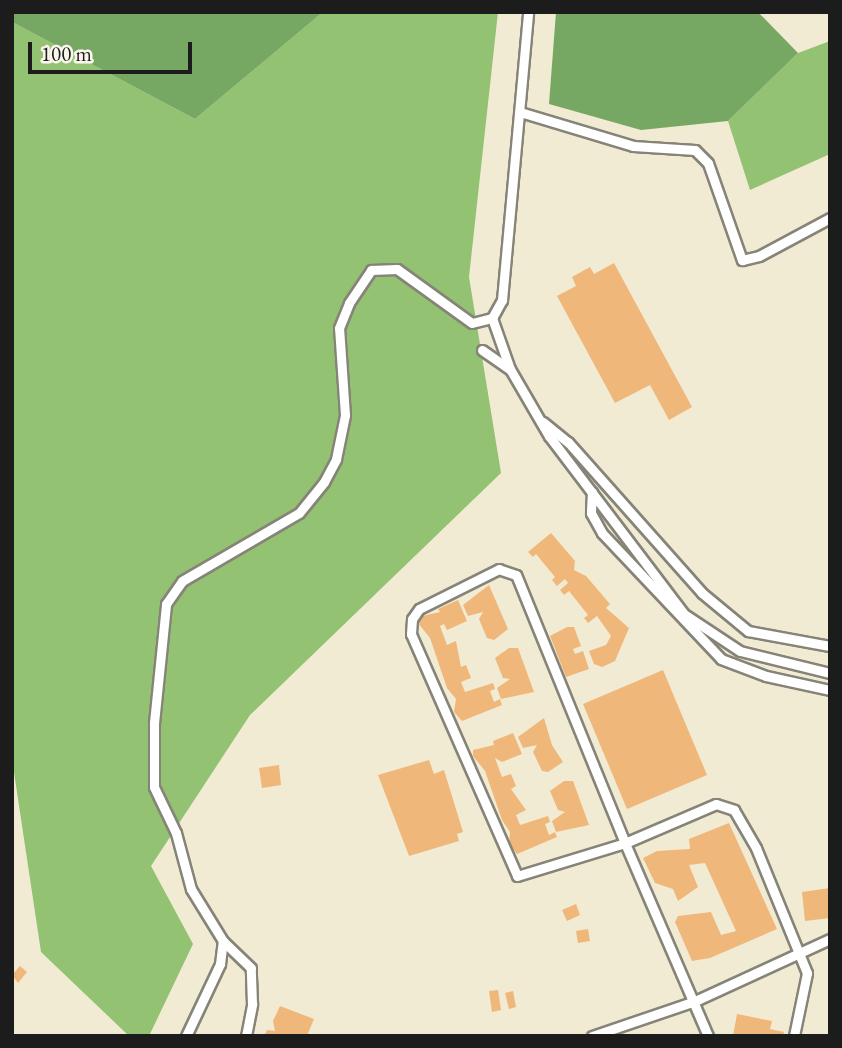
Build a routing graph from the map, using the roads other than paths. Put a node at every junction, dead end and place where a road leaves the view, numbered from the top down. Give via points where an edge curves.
1 (528, 12) edge
2 (520, 112) junction
3 (830, 218) edge
4 (492, 318) junction
5 (482, 350) dead end
6 (510, 369) junction
7 (539, 419) junction
8 (592, 492) junction
9 (830, 646) edge
10 (830, 673) edge
11 (830, 690) edge
12 (625, 843) junction
13 (830, 939) edge
14 (223, 941) junction
15 (800, 954) junction
16 (695, 1000) junction
17 (186, 1036) edge
18 (246, 1036) edge
19 (592, 1036) edge
20 (708, 1036) edge
21 (794, 1036) edge

1 - 2 street
2 - 3 street via 633,146 695,150 708,163 743,260
2 - 4 street via 502,300
4 - 6 street
4 - 14 street via 472,323 397,269 371,270 339,328 345,415 336,459 324,482 299,513 182,581 166,604 154,723 154,787 176,833 191,889
5 - 6 street
6 - 7 street
7 - 8 street
7 - 9 street via 568,442 702,593 748,631
8 - 10 street via 684,614 740,651
8 - 11 street via 591,513 602,533 720,660
12 - 12 street via 516,575 499,569 419,609 412,619 411,634 517,876
12 - 15 street via 716,804 734,810 756,848
12 - 16 street
13 - 15 street
14 - 17 street via 220,964
14 - 18 street via 251,968 252,1004
15 - 16 street
15 - 21 street via 807,973
16 - 19 street
16 - 20 street

